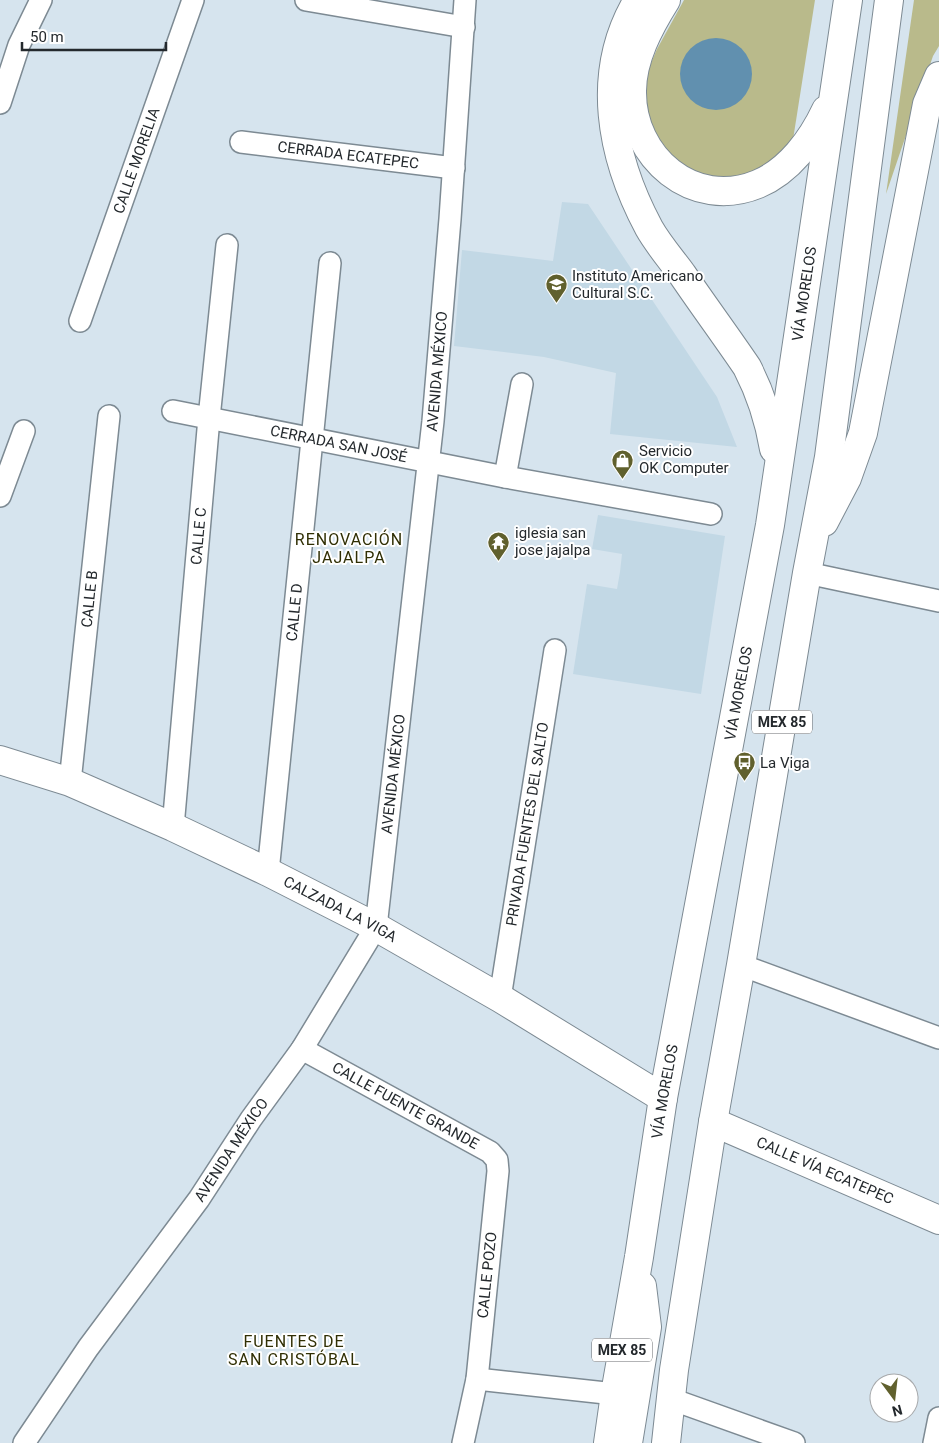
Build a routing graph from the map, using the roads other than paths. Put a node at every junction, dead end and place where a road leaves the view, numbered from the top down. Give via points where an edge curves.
1 (41, 0) edge
2 (193, 0) edge
3 (306, 0) edge
4 (465, 0) edge
5 (638, 0) edge
6 (666, 0) edge
7 (848, 0) edge
8 (889, 0) edge
9 (464, 27) junction
10 (939, 76) edge
11 (836, 83) junction
12 (0, 103) edge
13 (241, 142) dead end
14 (454, 168) junction
15 (227, 245) dead end
16 (330, 263) dead end
17 (80, 321) dead end
18 (522, 384) dead end
19 (173, 411) dead end
20 (109, 416) dead end
21 (209, 418) junction
22 (24, 431) dead end
23 (313, 439) junction
24 (428, 462) junction
25 (777, 475) junction
26 (505, 477) junction
27 (0, 496) edge
28 (710, 514) dead end
29 (812, 540) junction
30 (806, 572) junction
31 (939, 601) edge
32 (555, 650) dead end
33 (0, 760) edge
34 (70, 782) junction
35 (173, 827) junction
36 (268, 872) junction
37 (376, 927) junction
38 (741, 965) junction
39 (500, 998) junction
40 (939, 1038) edge
41 (302, 1049) junction
42 (663, 1098) junction
43 (713, 1122) junction
44 (498, 1172) joint
45 (939, 1220) edge
46 (640, 1266) junction
47 (477, 1379) junction
48 (615, 1394) junction
49 (671, 1399) junction
50 (939, 1418) edge
51 (24, 1443) edge
52 (463, 1443) edge
53 (608, 1443) edge
54 (628, 1443) edge
55 (666, 1443) edge
56 (794, 1443) edge
57 (934, 1443) edge

1 - 12 street via 19,45
2 - 17 street, CALLE MORELIA
3 - 9 street
4 - 9 street, AVENIDA MÉXICO
5 - 25 main road via 626,24 615,64 611,103 618,148 633,195 650,230 747,367 757,386 771,430
6 - 11 main road via 639,54 632,104 634,118 646,145 663,167 686,182 701,188 734,190 770,178 792,160 812,136
7 - 11 main road, VÍA MORELOS / MEX 85
8 - 29 main road, MEX 85 via 829,458
9 - 14 street, AVENIDA MÉXICO
10 - 29 main road via 927,104 863,433 837,500
11 - 25 main road, VÍA MORELOS / MEX 85
13 - 14 street, CERRADA ECATEPEC
14 - 24 street, AVENIDA MÉXICO
15 - 21 street, CALLE C
16 - 23 street, CALLE D
18 - 26 street
19 - 21 street, CERRADA SAN JOSÉ
20 - 34 street, CALLE B
21 - 23 street, CERRADA SAN JOSÉ
21 - 35 street, CALLE C
22 - 27 street
23 - 24 street, CERRADA SAN JOSÉ
23 - 36 street, CALLE D
24 - 26 street, CERRADA SAN JOSÉ
24 - 37 street, AVENIDA MÉXICO
25 - 42 main road, VÍA MORELOS / MEX 85
26 - 28 street, CERRADA SAN JOSÉ
29 - 30 main road, MEX 85
30 - 31 street
30 - 38 main road, MEX 85
32 - 39 street, PRIVADA FUENTES DEL SALTO
33 - 34 main road, CALZADA LA VIGA
34 - 35 main road, CALZADA LA VIGA
35 - 36 main road, CALZADA LA VIGA
36 - 37 main road, CALZADA LA VIGA
37 - 39 main road, CALZADA LA VIGA
37 - 41 street, AVENIDA MÉXICO
38 - 40 street
38 - 43 main road, MEX 85
39 - 42 main road, CALZADA LA VIGA
41 - 44 street, CALLE FUENTE GRANDE via 490,1152 497,1160
41 - 51 street, AVENIDA MÉXICO
42 - 46 main road, VÍA MORELOS / MEX 85
43 - 45 main road, CALLE VÍA ECATEPEC
43 - 49 main road, MEX 85
44 - 47 street, CALLE POZO
46 - 48 main road, VÍA MORELOS / MEX 85
46 - 54 main road via 648,1327
47 - 48 street
47 - 52 street, CALLE POZO
48 - 53 main road, VÍA MORELOS / MEX 85
49 - 55 main road, MEX 85
49 - 56 street
50 - 57 street

